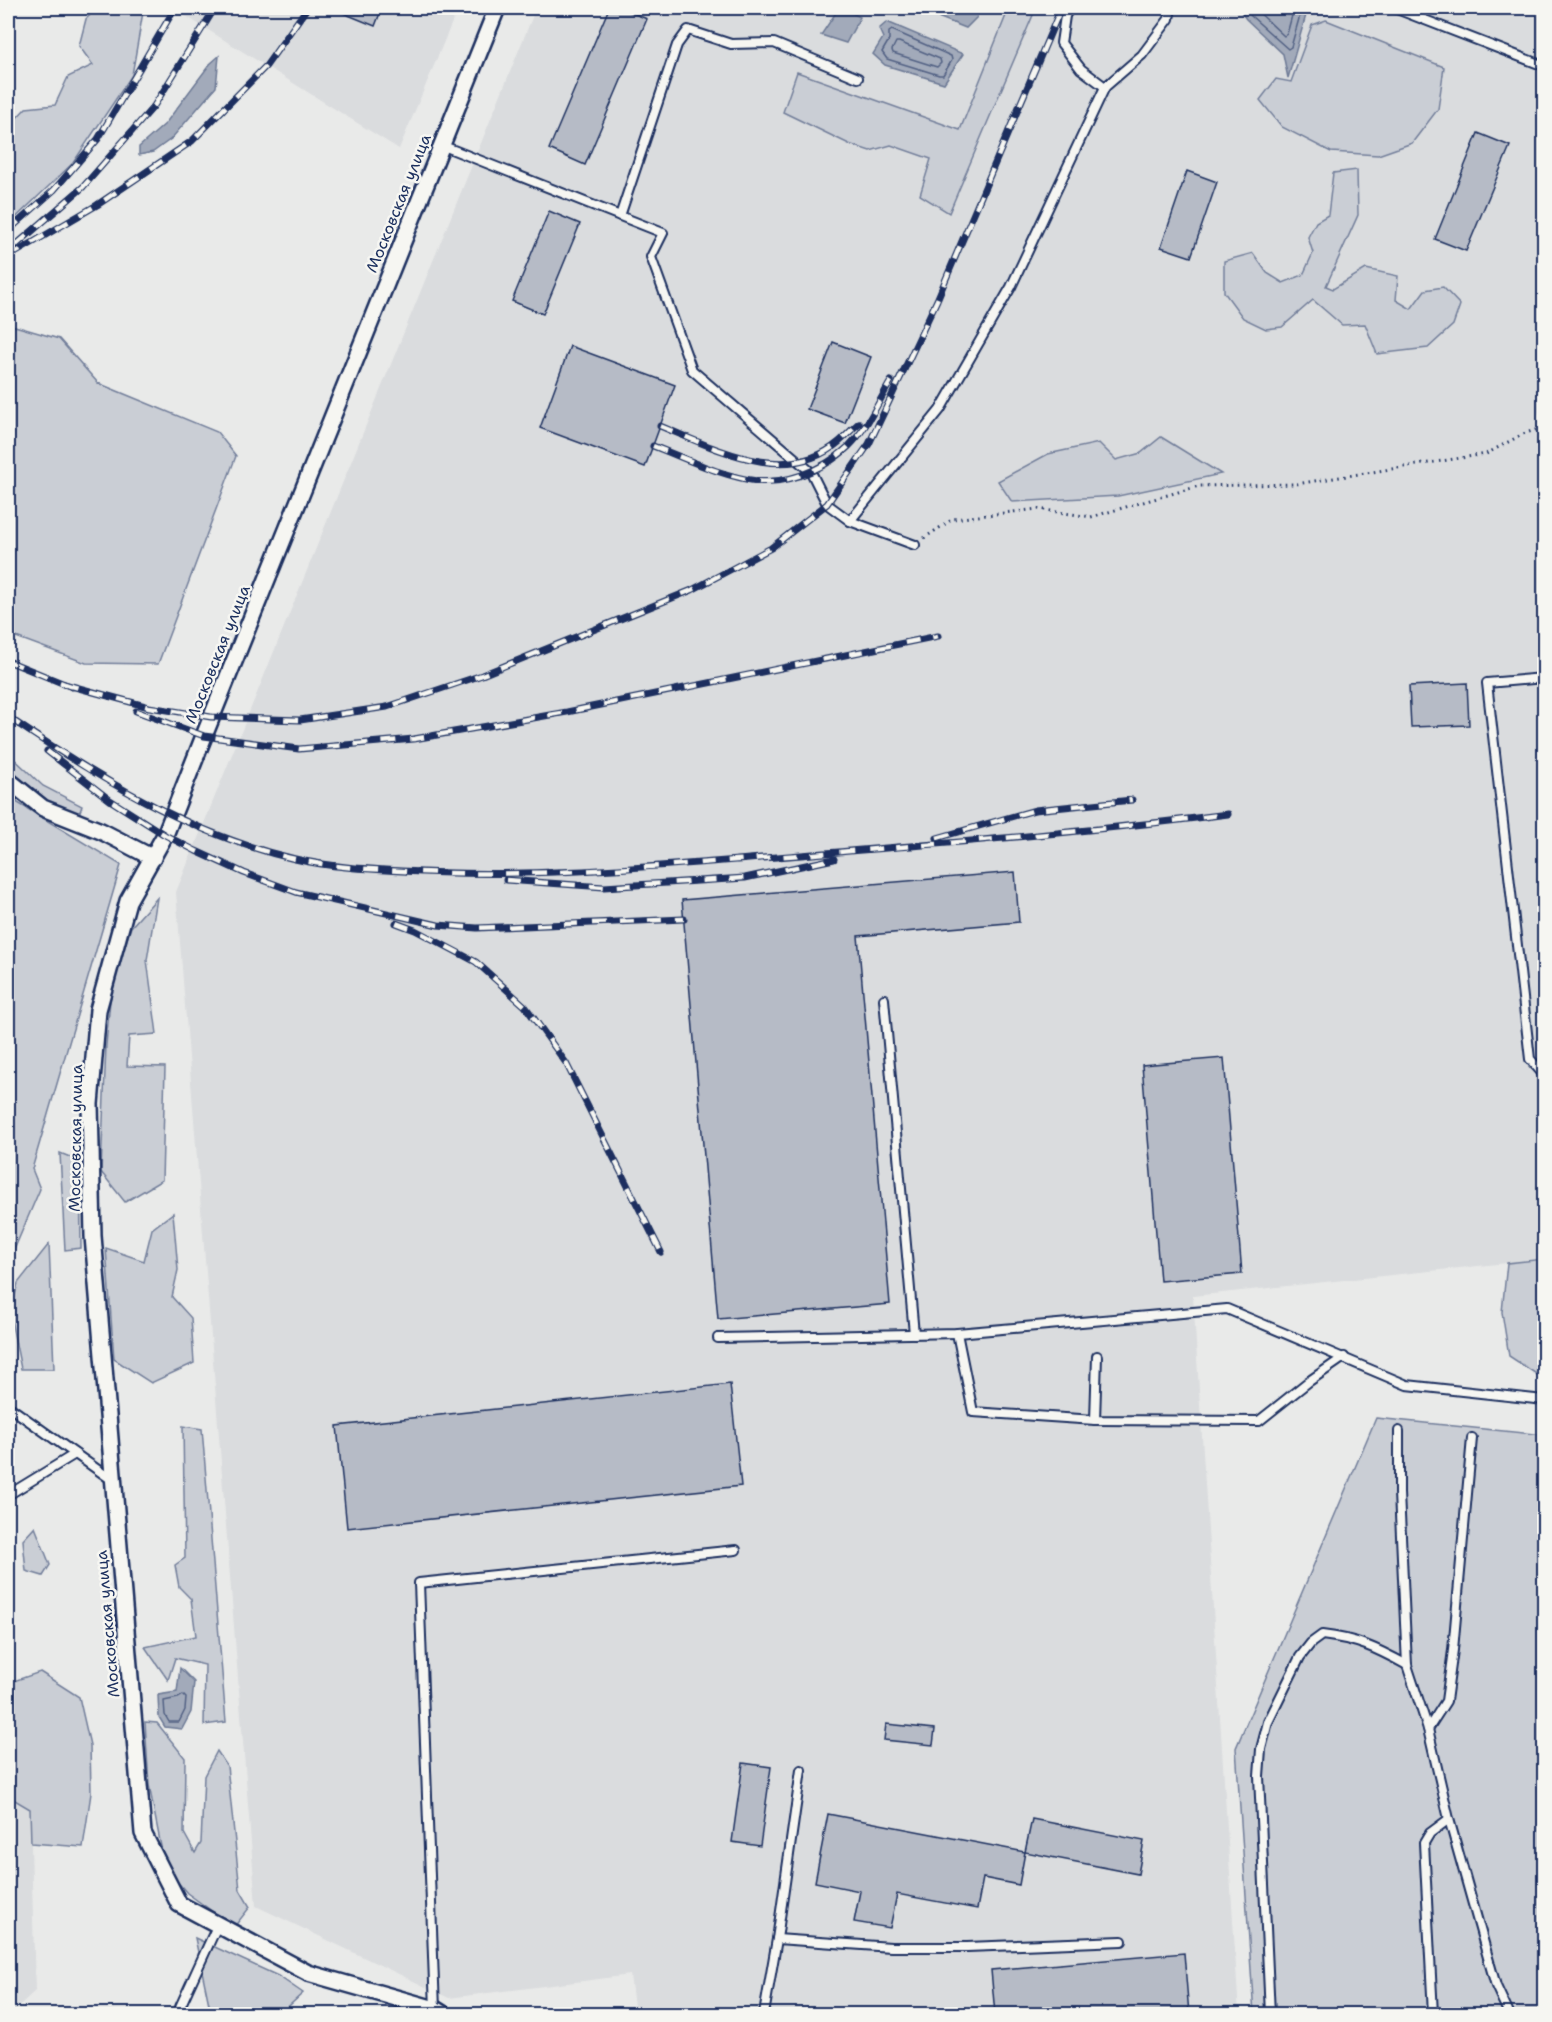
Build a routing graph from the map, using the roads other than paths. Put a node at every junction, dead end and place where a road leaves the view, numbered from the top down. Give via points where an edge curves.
1 (497, 8) edge
2 (1069, 8) edge
3 (1171, 8) edge
4 (1394, 8) edge
5 (1545, 66) edge
6 (858, 78) dead end
7 (1105, 87) junction
8 (440, 145) junction
9 (620, 216) junction
10 (850, 521) junction
11 (915, 545) road end
12 (1545, 678) edge
13 (8, 780) edge
14 (153, 858) junction
15 (884, 999) dead end
16 (1545, 1075) edge
17 (914, 1334) junction
18 (957, 1334) junction
19 (718, 1338) dead end
20 (1097, 1356) dead end
21 (1344, 1357) junction
22 (1545, 1400) edge
23 (8, 1406) edge
24 (1095, 1420) junction
25 (1399, 1431) dead end
26 (1472, 1438) dead end
27 (75, 1454) junction
28 (112, 1480) junction
29 (8, 1495) edge
30 (736, 1550) dead end
31 (1407, 1665) junction
32 (1428, 1729) junction
33 (801, 1770) dead end
34 (1449, 1819) junction
35 (218, 1924) junction
36 (777, 1940) junction
37 (1122, 1941) dead end
38 (180, 2007) dead end
39 (439, 2012) edge
40 (764, 2014) edge
41 (1270, 2014) edge
42 (1433, 2014) edge
43 (1509, 2014) edge

1 - 8 street, Московская улица
2 - 7 lane via 1061,43 1081,69
3 - 7 lane via 1169,19 1142,56
4 - 5 lane
6 - 9 lane via 774,43 731,44 688,30 677,45
7 - 10 lane via 1011,287 940,410
8 - 9 lane
8 - 14 street, Московская улица via 174,815
9 - 10 lane via 663,233 651,257 692,370 811,472 827,504
10 - 11 lane
12 - 16 lane via 1487,683 1530,1059
13 - 14 street via 43,808 101,831
14 - 28 street, Московская улица via 128,901 98,1010 90,1104 93,1236
15 - 17 lane
17 - 18 lane
17 - 19 lane
18 - 21 lane via 1227,1309
18 - 24 lane via 973,1412
20 - 24 lane
21 - 22 lane via 1407,1385
21 - 24 lane via 1259,1420
23 - 27 lane
25 - 31 lane
26 - 32 lane via 1446,1701
27 - 28 lane
27 - 29 lane
28 - 35 street, Московская улица via 143,1833 179,1904
30 - 39 lane via 419,1583
31 - 32 lane
31 - 41 lane via 1349,1638 1322,1635 1300,1657 1268,1722 1259,1776
32 - 34 lane
33 - 36 lane
34 - 42 lane via 1430,1833 1424,1843
34 - 43 lane via 1496,1986
35 - 38 lane
35 - 39 street, Московская улица via 308,1973
36 - 37 lane via 913,1947
36 - 40 lane

